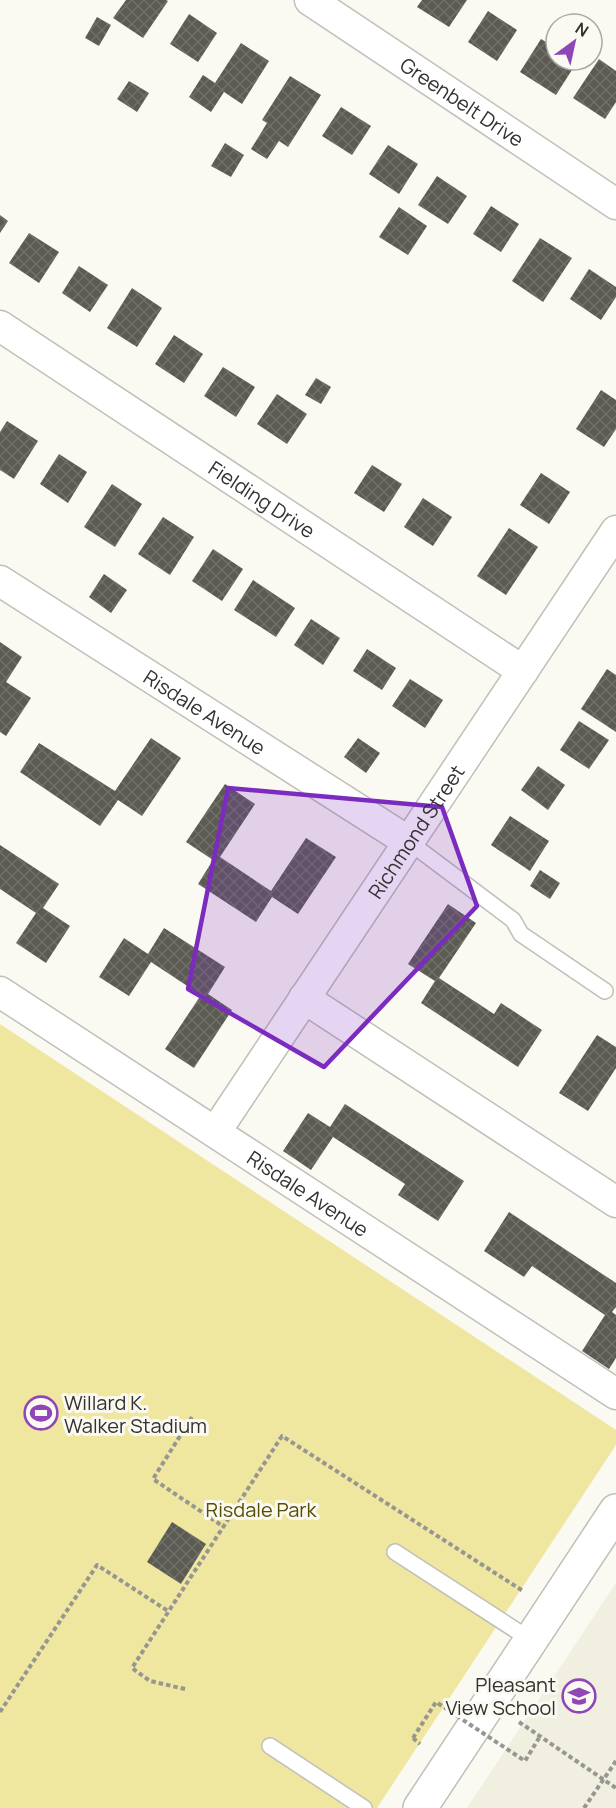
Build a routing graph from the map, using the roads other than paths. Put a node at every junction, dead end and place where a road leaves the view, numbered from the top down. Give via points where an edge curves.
1 (310, 0) edge
2 (616, 204) edge
3 (0, 326) edge
4 (616, 531) edge
5 (0, 581) edge
6 (523, 671) junction
7 (409, 842) junction
8 (605, 991) dead end
9 (0, 992) edge
10 (304, 998) junction
11 (216, 1131) junction
12 (616, 1202) edge
13 (616, 1394) edge
14 (616, 1511) edge
15 (395, 1552) dead end
16 (531, 1640) junction
17 (270, 1746) dead end
18 (364, 1808) edge
19 (420, 1808) edge

1 - 2 street, Greenbelt Drive
3 - 6 street, Fielding Drive
4 - 6 street, Richmond Street
5 - 7 street, Risdale Avenue
6 - 7 street, Richmond Street
7 - 8 lane via 513,920 521,934
7 - 10 street, Richmond Street
9 - 11 street, Risdale Avenue
10 - 11 street, Richmond Street
10 - 12 street
11 - 13 street, Risdale Avenue
14 - 16 street
15 - 16 lane
16 - 19 street
17 - 18 lane

